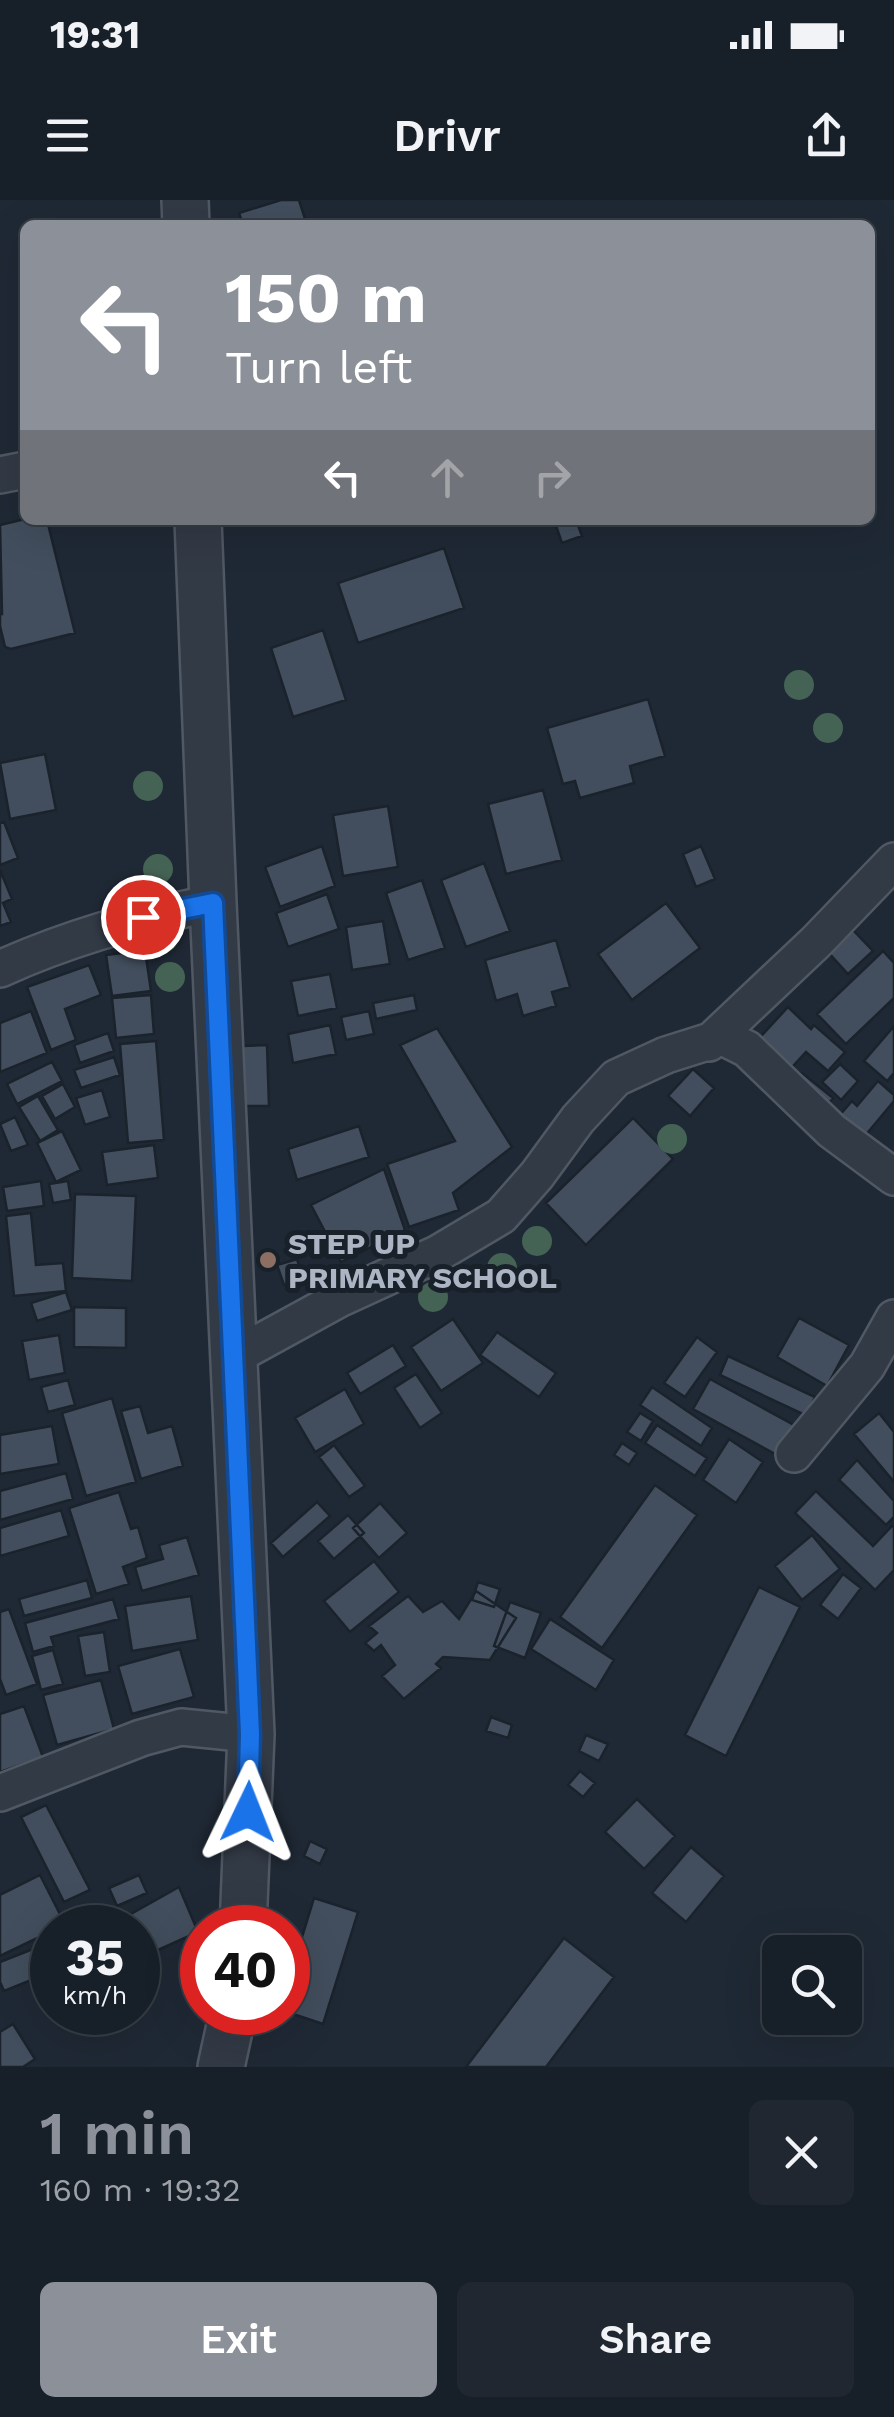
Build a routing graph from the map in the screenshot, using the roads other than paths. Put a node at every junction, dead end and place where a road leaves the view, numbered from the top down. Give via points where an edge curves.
1 (198, 525) edge
2 (894, 861) edge
3 (213, 903) junction
4 (0, 970) edge
5 (709, 1042) junction
6 (894, 1176) edge
7 (894, 1318) edge
8 (235, 1356) junction
9 (794, 1454) dead end
10 (250, 1734) junction
11 (0, 1793) edge
12 (244, 1905) edge
13 (228, 2035) edge
14 (221, 2067) edge

1 - 3 street
2 - 5 street
3 - 4 street via 95,932
3 - 8 street
5 - 6 street via 722,1037 746,1048 832,1131
5 - 8 street via 616,1078 501,1216
7 - 9 street via 867,1366
8 - 10 street
10 - 11 street via 181,1727
10 - 12 street
13 - 14 street

